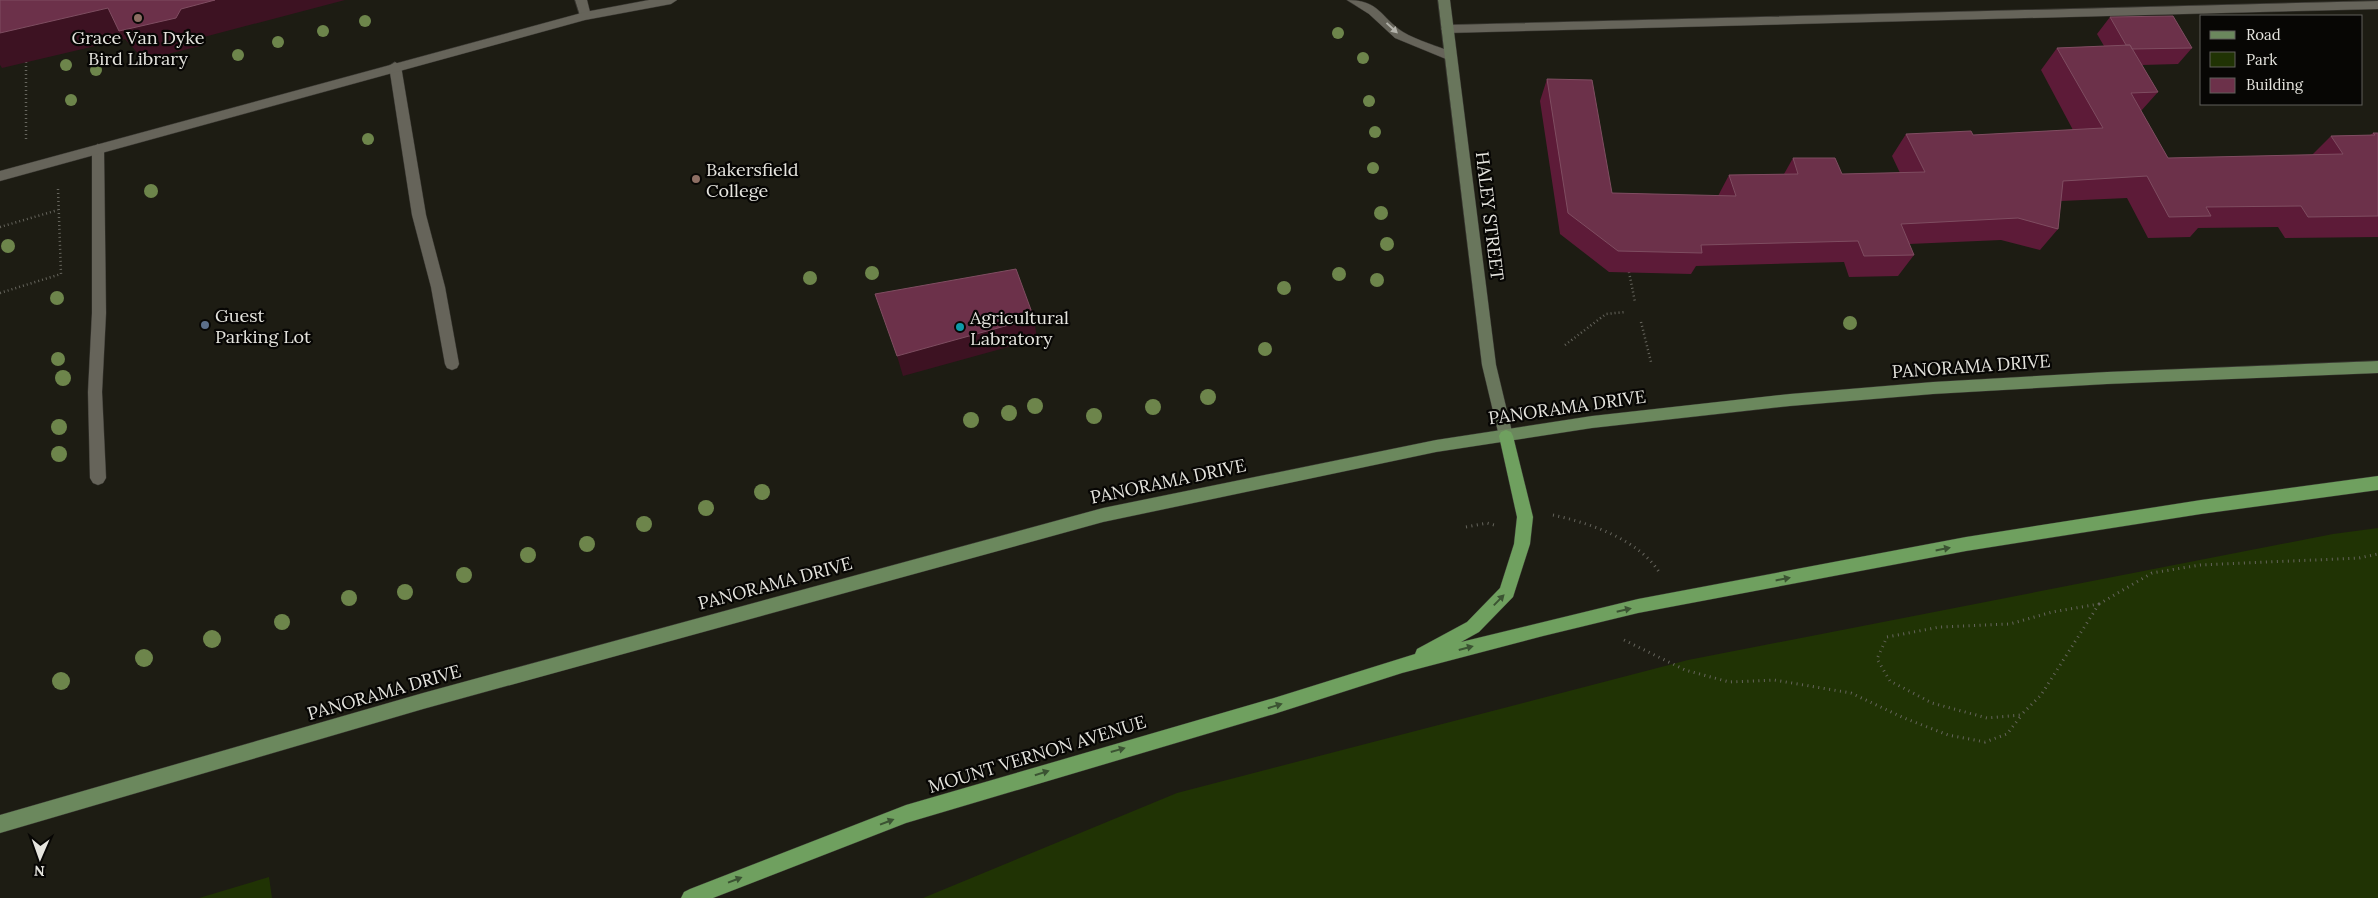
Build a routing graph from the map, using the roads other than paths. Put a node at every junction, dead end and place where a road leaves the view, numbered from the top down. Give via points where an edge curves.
1 (581, 0) edge
2 (671, 0) edge
3 (1353, 0) edge
4 (1444, 0) edge
5 (2378, 5) edge
6 (584, 16) junction
7 (1447, 29) junction
8 (1450, 56) junction
9 (395, 66) junction
10 (98, 149) junction
11 (0, 176) edge
12 (452, 364) dead end
13 (2378, 368) edge
14 (1506, 436) junction
15 (98, 478) dead end
16 (2378, 483) edge
17 (1402, 665) junction
18 (0, 824) edge
19 (690, 898) edge

1 - 6 street
2 - 6 street
3 -> 8 street via 1373,11 1399,35
4 - 7 street, HALEY STREET
5 - 7 street
6 - 9 street
7 - 8 street, HALEY STREET
8 - 14 street, HALEY STREET via 1489,366
9 - 10 street
9 - 12 street via 418,215 438,287
10 - 11 street
10 - 15 street
13 - 14 main road, PANORAMA DRIVE via 2107,378 1923,389 1790,400
17 -> 14 highway via 1473,627 1507,592 1522,544 1524,517
14 - 18 main road, PANORAMA DRIVE via 1313,470 1104,515 433,698
17 -> 16 highway via 1638,606 1966,544
19 -> 17 highway, MOUNT VERNON AVENUE via 906,814

